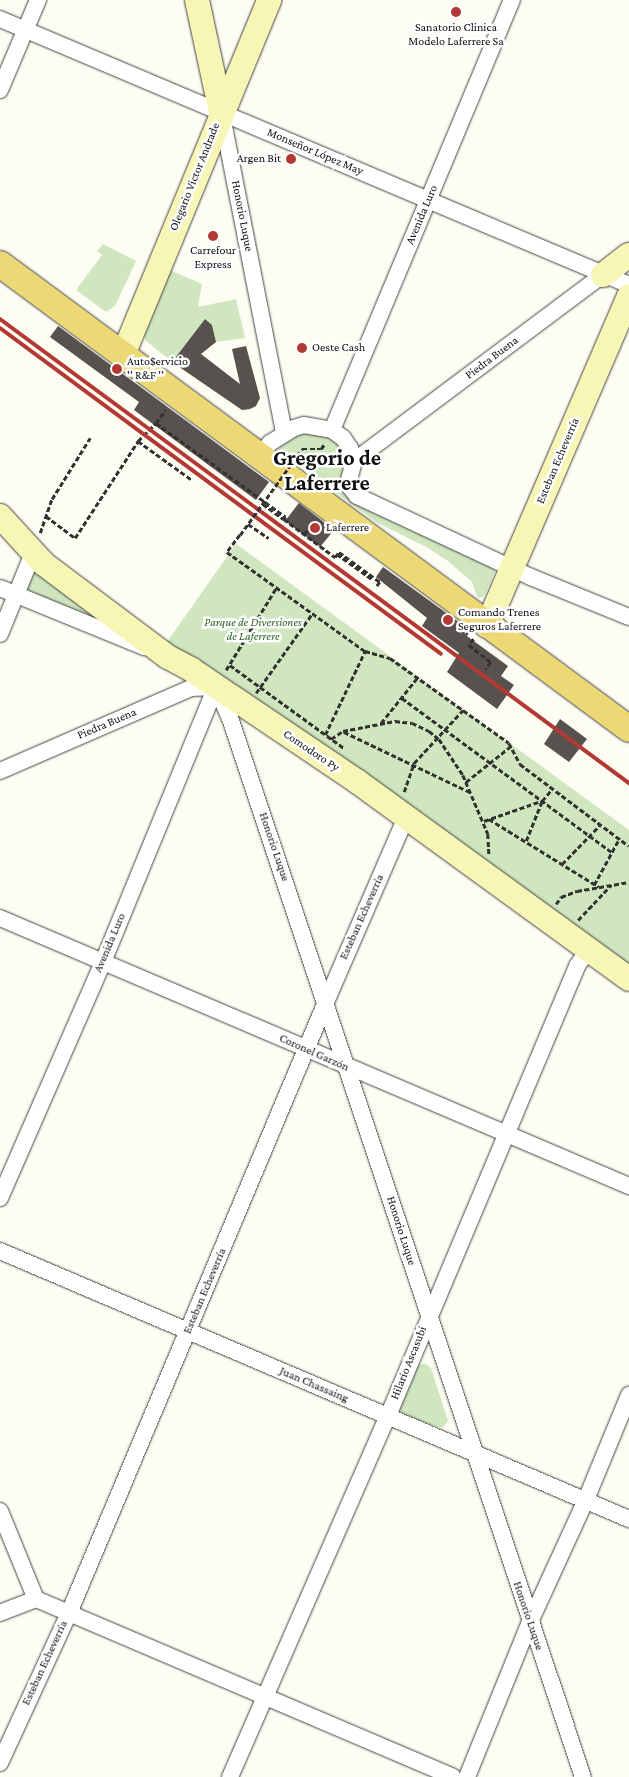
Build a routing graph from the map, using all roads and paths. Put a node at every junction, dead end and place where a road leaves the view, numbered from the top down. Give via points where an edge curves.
1 (38, 0) edge
2 (197, 0) edge
3 (269, 0) edge
4 (512, 0) edge
5 (0, 18) edge
6 (26, 30) junction
7 (0, 90) edge
8 (221, 112) junction
9 (427, 201) junction
10 (629, 255) edge
11 (0, 264) edge
12 (603, 275) junction
13 (629, 286) edge
14 (629, 296) edge
15 (123, 355) junction
16 (332, 430) junction
17 (284, 432) junction
18 (90, 438) dead end
19 (138, 441) junction
20 (302, 449) dead end
21 (260, 456) junction
22 (354, 461) junction
23 (192, 480) dead end
24 (263, 504) junction
25 (0, 516) edge
26 (46, 516) junction
27 (284, 519) junction
28 (248, 524) junction
29 (268, 538) dead end
30 (33, 554) junction
31 (338, 554) junction
32 (511, 568) junction
33 (372, 579) dead end
34 (377, 586) dead end
35 (0, 588) edge
36 (276, 588) junction
37 (17, 595) junction
38 (312, 614) junction
39 (629, 617) edge
40 (487, 625) junction
41 (0, 634) edge
42 (365, 651) junction
43 (168, 656) junction
44 (486, 669) dead end
45 (417, 678) junction
46 (216, 687) junction
47 (402, 698) junction
48 (247, 706) junction
49 (463, 710) junction
50 (380, 724) junction
51 (445, 729) junction
52 (629, 729) edge
53 (343, 731) junction
54 (325, 735) dead end
55 (437, 737) junction
56 (331, 739) dead end
57 (511, 746) junction
58 (490, 763) junction
59 (414, 765) junction
60 (0, 771) edge
61 (466, 782) junction
62 (552, 790) junction
63 (404, 792) dead end
64 (471, 792) junction
65 (542, 801) junction
66 (406, 817) junction
67 (489, 818) junction
68 (484, 820) junction
69 (600, 825) junction
70 (590, 836) junction
71 (619, 839) junction
72 (526, 841) junction
73 (629, 846) edge
74 (612, 852) junction
75 (488, 854) dead end
76 (562, 864) junction
77 (629, 882) edge
78 (594, 884) junction
79 (612, 885) junction
80 (599, 887) junction
81 (556, 904) dead end
82 (0, 918) edge
83 (578, 920) dead end
84 (588, 950) junction
85 (102, 962) junction
86 (629, 979) edge
87 (326, 1002) junction
88 (307, 1049) junction
89 (347, 1067) junction
90 (505, 1134) junction
91 (629, 1186) edge
92 (0, 1198) edge
93 (0, 1250) edge
94 (428, 1314) junction
95 (188, 1332) junction
96 (629, 1395) edge
97 (388, 1416) junction
98 (473, 1451) junction
99 (585, 1502) junction
100 (0, 1511) edge
101 (629, 1519) edge
102 (36, 1599) junction
103 (0, 1612) edge
104 (68, 1613) junction
105 (530, 1622) junction
106 (265, 1697) junction
107 (0, 1762) edge
108 (230, 1777) edge
109 (453, 1777) edge
110 (466, 1777) edge
111 (583, 1777) edge

1 - 6 street
2 - 8 street, Honorio Luque
3 - 8 street, Olegario Victor Andrade
4 - 9 street, Avenida Luro
5 - 6 street, Monseñor López May
6 - 7 street
6 - 8 street, Monseñor López May
8 - 9 street, Monseñor López May
8 - 15 street, Olegario Victor Andrade
8 - 17 street, Honorio Luque
9 - 12 street, Monseñor López May
9 - 16 street, Avenida Luro
10 - 12 street, Piedra Buena
11 - 15 main road
12 - 13 street, Monseñor López May
12 - 22 street, Piedra Buena
14 - 32 street, Esteban Echeverría
15 - 21 main road
16 - 17 street via 304,424
16 - 22 street via 343,438
17 - 21 street
18 - 26 path via 52,499
19 - 23 path
19 - 26 path via 75,538
19 - 27 path via 156,423 286,517
20 - 24 path, bridge
21 - 40 main road
22 - 32 street via 349,480 352,492 357,496
24 - 27 path
24 - 28 path, bridge
25 - 30 street, Comodoro Py
26 - 30 path
27 - 31 path via 335,557
28 - 29 path
28 - 36 path, bridge via 227,552
30 - 37 street
30 - 43 street, Comodoro Py
31 - 33 path
31 - 34 path via 380,582
32 - 39 street
32 - 40 street, Esteban Echeverría
35 - 37 street
36 - 38 path
36 - 46 path
37 - 41 street
37 - 43 street
38 - 42 path
38 - 48 path
40 - 44 path via 469,645 492,662
40 - 52 main road
42 - 45 path via 390,658
42 - 54 path
43 - 46 street, Comodoro Py
45 - 47 path
45 - 49 path
46 - 48 street, Comodoro Py
46 - 60 street, Piedra Buena via 190,688
46 - 85 street, Avenida Luro
46 - 87 street, Honorio Luque via 230,718
47 - 50 path
47 - 51 path
48 - 66 street, Comodoro Py
49 - 51 path
49 - 57 path
50 - 53 path
50 - 55 path via 395,721 412,723
51 - 55 path
51 - 58 path
53 - 56 path
53 - 59 path
55 - 59 path
55 - 61 path
57 - 58 path
57 - 62 path via 520,764
58 - 61 path
58 - 65 path
59 - 63 path
59 - 64 path
61 - 64 path
62 - 65 path
62 - 69 path
64 - 68 path
65 - 67 path
65 - 70 path
65 - 72 path
66 - 84 street, Comodoro Py
66 - 87 street, Esteban Echeverría
67 - 68 path
67 - 72 path
68 - 75 path via 490,841
69 - 70 path
69 - 71 path
70 - 74 path
70 - 76 path
71 - 73 path
71 - 74 path
72 - 76 path
74 - 78 path
76 - 78 path
77 - 79 path
78 - 80 path
79 - 80 path
79 - 83 path
80 - 81 path via 566,894
82 - 85 street, Coronel Garzón
84 - 86 street, Comodoro Py
84 - 90 street, Hilario Ascasubi via 577,966
85 - 88 street, Coronel Garzón
85 - 92 street, Avenida Luro
87 - 88 street, Esteban Echeverría
87 - 89 street, Honorio Luque
88 - 89 street, Coronel Garzón
88 - 95 street, Esteban Echeverría
89 - 90 street, Coronel Garzón
89 - 94 street, Honorio Luque
90 - 91 street, Coronel Garzón
90 - 94 street, Hilario Ascasubi
93 - 95 street, Juan Chassaing
94 - 97 street, Hilario Ascasubi
94 - 98 street, Honorio Luque
95 - 97 street, Juan Chassaing
95 - 104 street, Esteban Echeverría
96 - 99 street
97 - 98 street, Juan Chassaing
97 - 106 street, Hilario Ascasubi
98 - 99 street, Juan Chassaing
98 - 105 street, Honorio Luque
99 - 101 street, Juan Chassaing
99 - 105 street
100 - 102 street
102 - 103 street
102 - 104 street
104 - 106 street
104 - 107 street, Esteban Echeverría
105 - 110 street
105 - 111 street, Honorio Luque
106 - 108 street, Hilario Ascasubi
106 - 109 street

